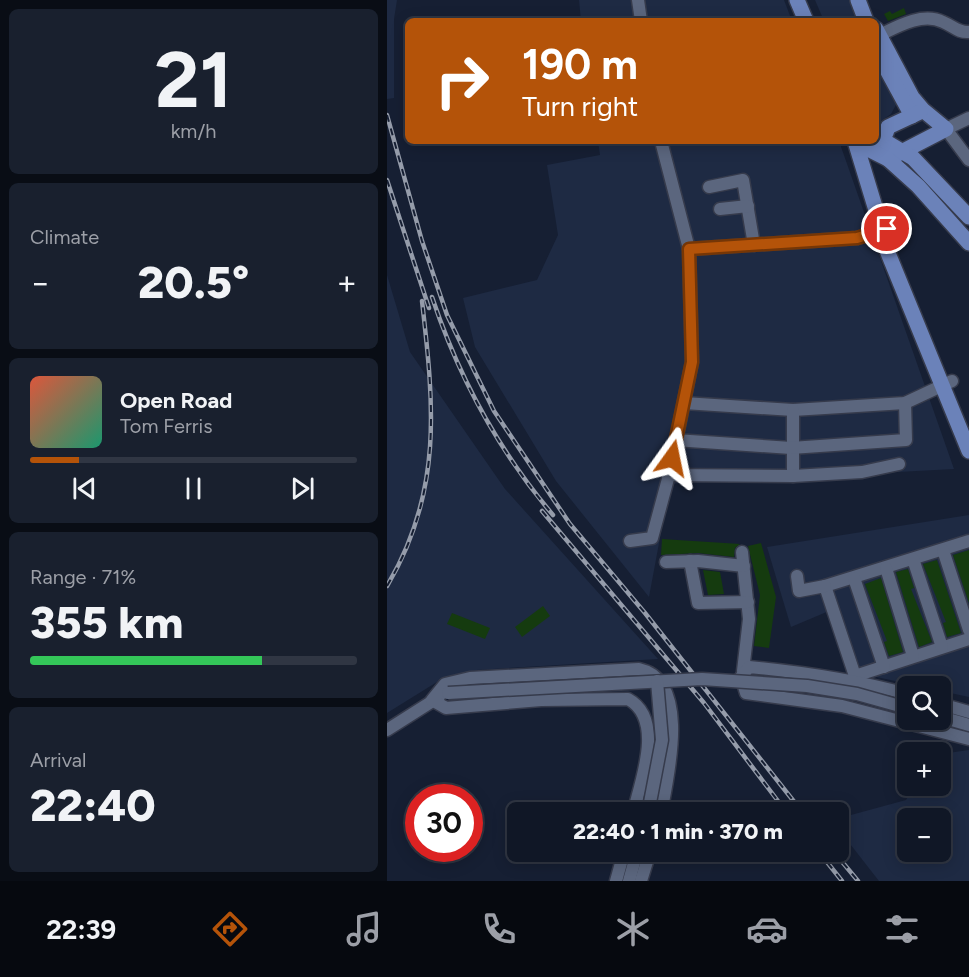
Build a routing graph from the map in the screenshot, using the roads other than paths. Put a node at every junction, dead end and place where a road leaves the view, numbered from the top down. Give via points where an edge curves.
1 (638, 0) edge
2 (797, 0) edge
3 (858, 0) edge
4 (641, 18) edge
5 (805, 18) edge
6 (865, 18) edge
7 (969, 32) edge
8 (879, 37) edge
9 (879, 41) edge
10 (918, 113) junction
11 (969, 118) edge
12 (947, 129) junction
13 (879, 133) edge
14 (879, 141) edge
15 (925, 141) junction
16 (662, 144) edge
17 (871, 144) edge
18 (875, 144) edge
19 (904, 151) junction
20 (888, 159) junction
21 (969, 160) edge
22 (921, 165) junction
23 (709, 187) dead end
24 (748, 206) junction
25 (720, 209) dead end
26 (969, 217) edge
27 (881, 226) junction
28 (969, 243) edge
29 (754, 245) junction
30 (689, 249) junction
31 (948, 383) junction
32 (684, 403) junction
33 (905, 403) junction
34 (793, 410) junction
35 (969, 424) edge
36 (675, 440) junction
37 (791, 448) junction
38 (969, 451) edge
39 (899, 464) dead end
40 (669, 475) junction
41 (793, 476) junction
42 (630, 541) dead end
43 (969, 541) edge
44 (943, 550) junction
45 (743, 552) dead end
46 (913, 559) junction
47 (690, 561) junction
48 (666, 562) dead end
49 (744, 566) junction
50 (886, 568) junction
51 (797, 576) dead end
52 (854, 578) junction
53 (825, 586) junction
54 (748, 602) junction
55 (969, 630) edge
56 (969, 639) edge
57 (942, 648) junction
58 (913, 656) junction
59 (884, 667) junction
60 (743, 671) junction
61 (657, 681) junction
62 (897, 691) edge
63 (432, 700) junction
64 (897, 705) edge
65 (951, 707) edge
66 (969, 712) edge
67 (672, 717) junction
68 (647, 719) junction
69 (951, 720) edge
70 (969, 725) edge
71 (388, 728) edge
72 (969, 739) edge
73 (635, 802) edge
74 (650, 802) edge
75 (662, 802) edge
76 (621, 862) edge
77 (634, 862) edge
78 (647, 862) edge
79 (616, 881) edge
80 (629, 881) edge
81 (641, 881) edge

1 - 4 street
2 - 5 main road
3 - 6 main road
7 - 8 street via 934,19 922,19
9 - 10 main road
10 - 12 main road
10 - 13 main road
11 - 12 street
12 - 15 main road
12 - 21 street
14 - 19 main road
15 - 19 main road
15 - 22 main road via 920,150
16 - 30 street
17 - 27 main road
18 - 20 main road
19 - 20 main road
19 - 22 main road
20 - 28 main road
22 - 26 main road
23 - 24 street via 743,180
24 - 25 street
24 - 29 street
27 - 29 street via 857,238
27 - 31 main road
29 - 30 street
30 - 32 street via 692,362
31 - 33 street
31 - 35 main road
31 - 38 main road
32 - 34 street
32 - 36 street
33 - 34 street
33 - 37 street via 906,440
34 - 37 street
36 - 37 street
36 - 40 street
37 - 41 street
39 - 41 street via 862,472
40 - 41 street
40 - 42 street via 652,538
43 - 44 street
44 - 46 street
44 - 55 street
45 - 49 street
46 - 50 street
46 - 57 street
47 - 48 street
47 - 49 street
47 - 54 street via 698,603
49 - 54 street
50 - 52 street
50 - 58 street
51 - 53 street via 799,591
52 - 53 street
52 - 59 street
53 - 59 street via 855,676
54 - 60 street
56 - 57 street
57 - 58 street
58 - 59 street
60 - 62 street via 749,668 806,673
60 - 72 street via 741,683 746,693 842,706
61 - 63 street, bridge via 448,693
61 - 64 street, bridge via 702,679 807,686
61 - 74 street, bridge via 662,740
63 - 67 street via 445,684 469,678 639,669 651,672 663,685
63 - 68 street via 446,708 541,700 628,699 636,703
63 - 71 street
65 - 66 street
67 - 68 street
67 - 75 street
68 - 73 street via 647,749
69 - 70 street
76 - 79 street
77 - 80 street
78 - 81 street

